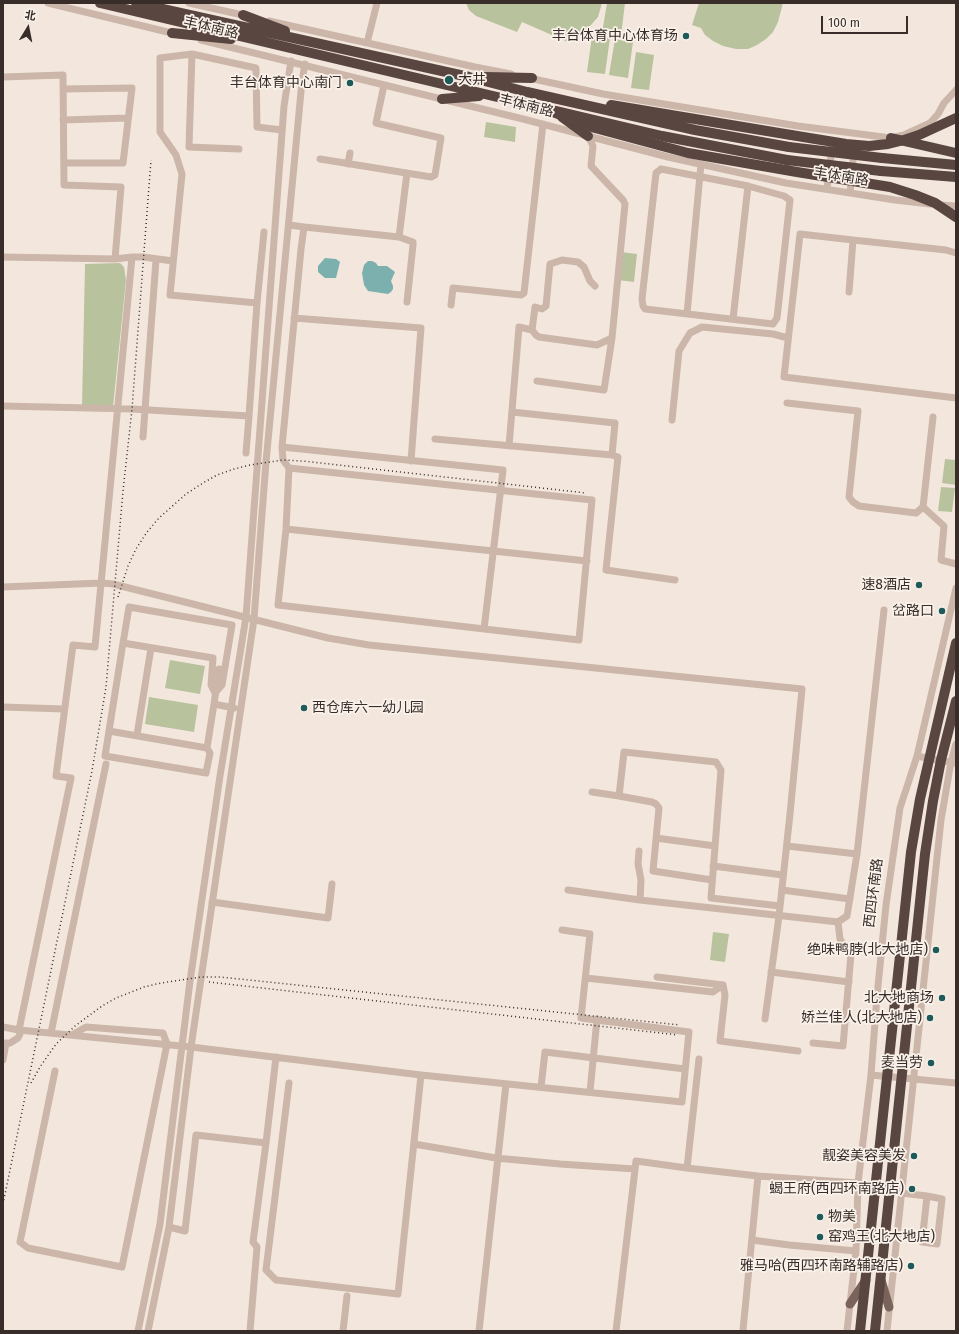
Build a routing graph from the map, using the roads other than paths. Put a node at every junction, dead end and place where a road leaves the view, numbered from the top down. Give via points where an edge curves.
1 (48, 3) edge
2 (100, 3) edge
3 (136, 3) edge
4 (189, 3) edge
5 (377, 3) edge
6 (243, 15) junction
7 (194, 21) junction
8 (172, 33) junction
9 (317, 43) junction
10 (367, 43) junction
11 (276, 44) junction
12 (192, 54) junction
13 (291, 61) junction
14 (305, 64) junction
15 (3, 77) edge
16 (469, 77) junction
17 (532, 78) junction
18 (384, 85) junction
19 (63, 89) junction
20 (956, 90) edge
21 (528, 92) junction
22 (489, 96) junction
23 (442, 99) junction
24 (554, 112) junction
25 (128, 118) junction
26 (956, 118) edge
27 (63, 120) junction
28 (543, 124) junction
29 (282, 130) junction
30 (834, 131) junction
31 (856, 134) junction
32 (588, 136) junction
33 (891, 138) junction
34 (239, 149) dead end
35 (350, 153) dead end
36 (956, 153) edge
37 (320, 159) dead end
38 (64, 162) junction
39 (348, 164) junction
40 (701, 164) junction
41 (956, 165) edge
42 (407, 173) junction
43 (699, 176) junction
44 (956, 177) edge
45 (748, 186) junction
46 (827, 190) junction
47 (850, 193) junction
48 (955, 207) edge
49 (956, 217) edge
50 (289, 225) junction
51 (304, 227) junction
52 (264, 232) dead end
53 (398, 237) junction
54 (853, 240) junction
55 (956, 253) edge
56 (3, 257) edge
57 (132, 257) junction
58 (115, 259) junction
59 (156, 260) junction
60 (173, 262) junction
61 (595, 286) dead end
62 (849, 292) dead end
63 (407, 302) dead end
64 (257, 303) junction
65 (451, 305) dead end
66 (687, 314) junction
67 (294, 318) junction
68 (733, 319) junction
69 (532, 330) junction
70 (612, 338) junction
71 (788, 338) junction
72 (537, 381) dead end
73 (956, 398) edge
74 (788, 403) dead end
75 (3, 406) edge
76 (118, 408) junction
77 (145, 409) junction
78 (512, 412) junction
79 (249, 416) junction
80 (934, 417) dead end
81 (672, 420) dead end
82 (143, 437) dead end
83 (435, 440) dead end
84 (509, 446) junction
85 (282, 447) junction
86 (246, 453) dead end
87 (612, 455) junction
88 (410, 461) junction
89 (289, 468) junction
90 (500, 490) junction
91 (923, 507) junction
92 (286, 529) junction
93 (494, 551) junction
94 (587, 561) junction
95 (956, 564) edge
96 (675, 580) dead end
97 (102, 583) junction
98 (3, 587) edge
99 (956, 588) edge
100 (884, 610) dead end
101 (246, 617) junction
102 (254, 618) junction
103 (484, 629) junction
104 (956, 642) edge
105 (123, 643) junction
106 (151, 648) junction
107 (219, 669) dead end
108 (216, 693) junction
109 (956, 701) edge
110 (214, 704) junction
111 (956, 705) edge
112 (3, 707) edge
113 (231, 708) junction
114 (64, 709) junction
115 (240, 710) junction
116 (109, 731) junction
117 (137, 735) junction
118 (956, 744) edge
119 (207, 748) junction
120 (917, 756) junction
121 (928, 758) junction
122 (950, 762) edge
123 (106, 764) dead end
124 (592, 792) dead end
125 (619, 796) junction
126 (916, 822) junction
127 (656, 838) junction
128 (927, 839) junction
129 (715, 846) junction
130 (787, 846) junction
131 (639, 851) dead end
132 (857, 854) junction
133 (925, 854) junction
134 (713, 866) junction
135 (909, 866) joint
136 (783, 875) junction
137 (712, 880) junction
138 (908, 880) junction
139 (332, 884) dead end
140 (568, 890) dead end
141 (782, 890) junction
142 (850, 899) junction
143 (640, 900) junction
144 (212, 902) junction
145 (780, 906) junction
146 (778, 916) junction
147 (838, 922) junction
148 (562, 930) dead end
149 (771, 972) junction
150 (656, 977) dead end
151 (586, 978) junction
152 (849, 982) junction
153 (723, 985) junction
154 (597, 1019) junction
155 (765, 1020) dead end
156 (3, 1027) edge
157 (19, 1030) junction
158 (51, 1033) junction
159 (72, 1035) junction
160 (4, 1043) edge
161 (813, 1043) dead end
162 (167, 1044) junction
163 (183, 1046) junction
164 (191, 1047) junction
165 (798, 1050) dead end
166 (276, 1057) junction
167 (593, 1058) junction
168 (698, 1059) dead end
169 (3, 1060) edge
170 (685, 1070) junction
171 (55, 1071) dead end
172 (421, 1075) junction
173 (871, 1075) junction
174 (887, 1076) junction
175 (902, 1078) junction
176 (913, 1079) junction
177 (289, 1083) dead end
178 (956, 1083) edge
179 (506, 1084) junction
180 (541, 1087) junction
181 (590, 1092) junction
182 (266, 1143) junction
183 (414, 1144) junction
184 (498, 1158) junction
185 (687, 1168) junction
186 (635, 1169) junction
187 (758, 1176) junction
188 (858, 1183) junction
189 (901, 1193) junction
190 (927, 1196) junction
191 (169, 1227) junction
192 (752, 1240) junction
193 (856, 1251) junction
194 (347, 1296) dead end
195 (850, 1304) junction
196 (889, 1307) junction
197 (743, 1330) edge
198 (138, 1331) edge
199 (148, 1331) edge
200 (250, 1331) edge
201 (343, 1331) edge
202 (479, 1331) edge
203 (616, 1331) edge
204 (846, 1331) edge
205 (860, 1331) edge
206 (875, 1331) edge
207 (887, 1331) edge

1 - 8 street, 丰体南路
2 - 7 highway, 丰体南路
3 - 7 highway, 丰体南路
4 - 6 street, 丰体南路
5 - 10 street
6 - 9 highway
6 - 10 street, 丰体南路
7 - 9 highway, 丰体南路
7 - 11 highway, 丰体南路
8 - 11 highway
8 - 13 street, 丰体南路
9 - 16 highway, 丰体南路
10 - 17 street, 丰体南路
11 - 22 highway, 丰体南路
12 - 29 street via 256,68 257,127
12 - 34 street via 189,147
12 - 60 street via 160,58 160,132 176,155 182,174
13 - 14 street, 丰体南路
13 - 29 street
14 - 18 street, 丰体南路
14 - 50 street
15 - 19 street via 63,75
16 - 17 highway
16 - 21 highway, 丰体南路
17 - 30 street, 丰体南路 via 603,94
18 - 23 street, 丰体南路
18 - 42 street via 376,123 441,138 435,175 431,177
19 - 25 street via 132,88
19 - 27 street
20 - 33 street via 930,123
21 - 26 highway, bridge via 869,146 904,140
21 - 41 highway, 丰体南路, bridge via 695,130 789,147
22 - 23 highway
22 - 24 highway, 丰体南路
23 - 28 street, 丰体南路
24 - 32 highway
24 - 44 highway, 丰体南路, bridge via 787,160
24 - 49 highway, bridge via 595,128 688,153 890,187 935,203
25 - 27 street
25 - 38 street via 123,163
27 - 38 street
28 - 32 street, 丰体南路
28 - 65 street via 524,293 521,295 453,288
29 - 101 street
30 - 31 street, 丰体南路
30 - 46 street
31 - 33 street, 丰体南路
31 - 47 street
32 - 40 street, 丰体南路
32 - 70 street via 593,146 591,166 625,204
33 - 36 highway
35 - 39 street
37 - 39 street
38 - 58 street via 64,185 121,187
39 - 42 street
40 - 43 street
40 - 46 street, 丰体南路
42 - 53 street
43 - 45 street
43 - 66 street
43 - 66 street via 661,168 656,173 642,299 645,310
45 - 68 street
45 - 68 street via 790,200 777,318 773,324
46 - 47 street, 丰体南路
47 - 48 street, 丰体南路
50 - 51 street
50 - 102 street
51 - 53 street
51 - 67 street
52 - 64 street
53 - 63 street via 413,242 414,246
54 - 55 street
54 - 62 street
54 - 71 street via 800,234
56 - 58 street
57 - 58 street
57 - 59 street
57 - 76 street
59 - 60 street
59 - 77 street
60 - 64 street via 170,295
61 - 69 street via 584,267 578,262 562,260 550,264 546,306 542,309 534,307
64 - 79 street
66 - 68 street
67 - 85 street
67 - 88 street via 421,328
69 - 70 street via 539,337 597,345
69 - 78 street via 519,327
70 - 72 street via 604,390
71 - 73 street via 784,377
71 - 81 street via 773,334 702,327 690,333 679,350
74 - 91 street via 858,411 849,497 853,502 859,506 916,513
75 - 76 street
76 - 77 street
76 - 97 street
77 - 79 street
77 - 82 street
78 - 84 street
78 - 87 street via 615,423
79 - 86 street
80 - 91 street
83 - 84 street
84 - 87 street
85 - 88 street
85 - 89 street via 283,460
87 - 96 street via 618,457 606,570
88 - 90 street via 503,470
89 - 90 street
89 - 92 street
90 - 93 street
90 - 94 street via 592,500
91 - 95 street via 944,526 941,560
92 - 93 street
92 - 103 street via 278,605
93 - 94 street
93 - 103 street
94 - 103 street via 579,640
97 - 98 street
97 - 101 street
97 - 114 street via 95,647 73,645
99 - 120 street, 西四环南路
100 - 132 street
101 - 102 street
101 - 113 street
102 - 115 street
102 - 130 street via 328,638 369,644 802,689
104 - 121 main road, 西四环南路
104 - 126 highway, 西四环南路, bridge
105 - 106 street
105 - 108 street via 129,608 232,625 222,685
105 - 116 street
106 - 108 street via 213,658 211,684
106 - 117 street
107 - 108 street
108 - 110 street
109 - 128 highway, bridge via 941,760
110 - 113 street
110 - 119 street
111 - 122 main road
112 - 114 street
113 - 115 street
113 - 163 street via 190,981
114 - 157 street via 56,776 71,778
115 - 144 street
116 - 117 street
116 - 119 street via 105,756 206,773 210,753
117 - 119 street
118 - 122 street
120 - 121 street
120 - 173 street, 西四环南路 via 900,808 892,861
121 - 122 street
121 - 126 main road, 西四环南路
122 - 128 main road via 933,802
122 - 176 street via 941,820
123 - 158 street
124 - 125 street
125 - 127 street via 656,804 659,808
125 - 129 street via 624,752 716,762 721,770
126 - 135 highway, 西四环南路, bridge
127 - 129 street
127 - 137 street via 653,871
128 - 133 main road
129 - 134 street
130 - 132 street
130 - 136 street
131 - 143 street via 638,864 642,880
132 - 142 street
133 - 175 main road
133 - 206 highway, bridge
134 - 136 street
134 - 137 street
135 - 138 main road, 西四环南路
136 - 141 street
137 - 145 street via 711,898
138 - 174 main road, 西四环南路
138 - 205 highway, 西四环南路, bridge
139 - 144 street via 328,918
140 - 143 street
141 - 142 street
141 - 145 street
142 - 147 street via 847,916
143 - 146 street
144 - 164 street
145 - 146 street
146 - 147 street
146 - 149 street
147 - 152 street via 840,939 851,954
148 - 151 street via 590,934
149 - 152 street
149 - 155 street
150 - 153 street
151 - 153 street via 713,992
151 - 154 street via 581,1018
152 - 161 street via 843,1046
153 - 165 street via 725,995 720,1041
154 - 167 street
154 - 170 street via 689,1032
156 - 157 street
157 - 158 street
157 - 160 street via 18,1038 10,1043
158 - 159 street
159 - 162 street
159 - 162 street via 86,1027 163,1033
160 - 169 street
162 - 163 street
162 - 171 street via 122,1267 28,1248 20,1242
163 - 164 street
163 - 198 street via 160,1224
164 - 166 street
164 - 191 street
166 - 172 street
166 - 182 street
167 - 170 street
167 - 180 street via 545,1052
167 - 181 street
168 - 185 street
170 - 181 street via 682,1102
172 - 179 street
172 - 183 street
173 - 174 street
173 - 188 street, 西四环南路
174 - 175 street
174 - 195 main road, 西四环南路 via 866,1280
175 - 176 street
175 - 196 main road via 881,1282
176 - 178 street
176 - 189 street
177 - 183 street via 266,1270 276,1280 398,1294
179 - 180 street
179 - 184 street
180 - 181 street
182 - 191 street via 196,1135 185,1231
182 - 200 street via 253,1242 257,1248
183 - 184 street
184 - 186 street
184 - 202 street
185 - 186 street via 636,1161
185 - 187 street
186 - 203 street
187 - 188 street
187 - 192 street
188 - 193 street, 西四环南路
189 - 190 street
189 - 196 street
190 - 190 street via 942,1199 937,1244 922,1242
191 - 199 street
192 - 193 street
192 - 197 street
193 - 195 street, 西四环南路
194 - 201 street
195 - 204 street, 西四环南路
196 - 207 street

